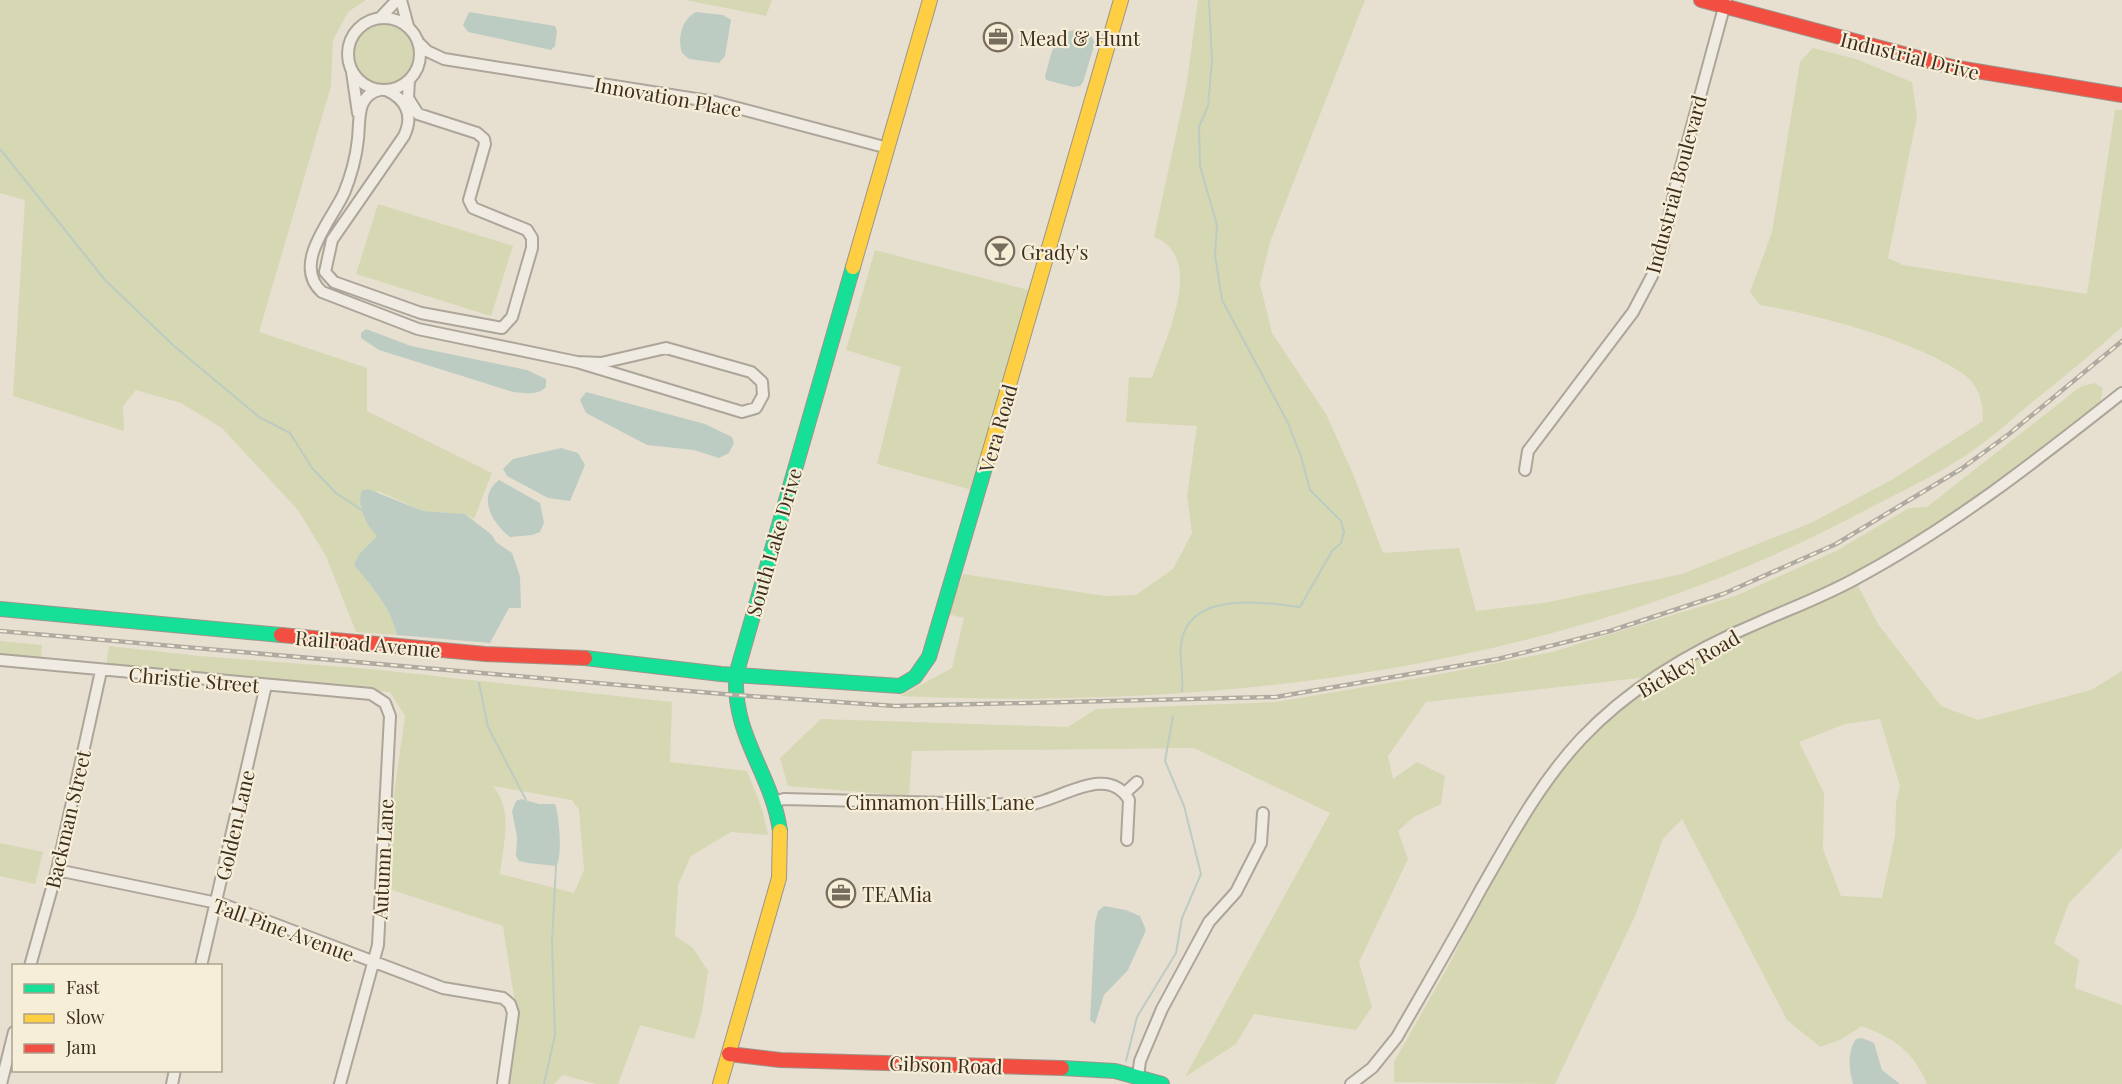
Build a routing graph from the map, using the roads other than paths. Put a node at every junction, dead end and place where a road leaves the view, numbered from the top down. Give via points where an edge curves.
1 (399, 0) edge
2 (930, 0) edge
3 (1121, 0) edge
4 (1701, 0) edge
5 (1725, 3) edge
6 (380, 18) junction
7 (408, 27) junction
8 (418, 42) junction
9 (444, 59) junction
10 (351, 69) junction
11 (413, 75) junction
12 (383, 90) junction
13 (2122, 94) edge
14 (359, 118) junction
15 (888, 148) junction
16 (577, 362) junction
17 (2122, 393) edge
18 (1525, 470) dead end
19 (0, 609) edge
20 (0, 660) edge
21 (101, 671) junction
22 (736, 675) junction
23 (266, 685) junction
24 (385, 703) joint
25 (1137, 782) dead end
26 (1125, 793) junction
27 (773, 802) junction
28 (1263, 813) dead end
29 (1127, 840) dead end
30 (57, 870) junction
31 (216, 902) junction
32 (375, 961) junction
33 (31, 964) edge
34 (201, 964) edge
35 (12, 1040) edge
36 (729, 1054) junction
37 (1138, 1076) junction
38 (1, 1084) edge
39 (340, 1084) edge
40 (503, 1084) edge
41 (720, 1084) edge
42 (1162, 1084) edge
43 (1351, 1084) edge

1 - 6 street
1 - 7 street
2 - 15 street, South Lake Drive
3 - 22 street, Vera Road via 929,657 915,677 900,686
4 - 5 street, Industrial Drive
5 - 13 street, Industrial Drive via 1943,65
5 - 18 street, Industrial Boulevard via 1652,276 1633,312 1528,451
6 - 7 street via 400,21
6 - 10 street via 359,27 352,36 348,58
7 - 8 street
8 - 9 street, Innovation Place
8 - 11 street via 420,61
9 - 11 street via 429,63
9 - 15 street, Innovation Place via 715,102
10 - 12 street via 358,79
10 - 14 street
11 - 12 street
11 - 12 street via 408,98 418,114 484,138 469,200 473,208 526,230 532,238 512,317 502,328 421,313 334,282 327,276 325,263 332,240 409,125 403,102
12 - 14 street via 371,92 364,100
14 - 16 street via 350,178 319,237 312,259 312,279 318,289 329,297 418,329
15 - 22 street, South Lake Drive
16 - 16 street via 742,412 756,408 763,395 762,382 751,372 670,348 601,363
17 - 43 street, Bickley Road via 2020,474 1939,530 1854,580 1680,663 1604,717 1541,788 1397,1037 1372,1068
19 - 22 street, Railroad Avenue via 485,654 606,659
20 - 21 street, Christie Street
21 - 23 street, Christie Street
21 - 30 street, Backman Street
22 - 27 street, South Lake Drive via 740,728
23 - 24 street, Christie Street via 371,694
23 - 31 street, Golden Lane
24 - 32 street, Autumn Lane via 390,716
25 - 26 street
26 - 27 street, Cinnamon Hills Lane via 1115,785 1103,783 1027,805 784,799
26 - 29 street via 1131,808
27 - 36 street, South Lake Drive via 781,838 779,878
28 - 37 street via 1261,843 1236,892 1209,922 1162,1009 1140,1061
30 - 31 street, Tall Pine Avenue
30 - 33 street, Backman Street
31 - 32 street, Tall Pine Avenue
31 - 34 street, Golden Lane
32 - 39 street, Autumn Lane
32 - 40 street, Tall Pine Avenue via 443,987 507,1001 513,1010
35 - 38 street
36 - 37 street, Gibson Road via 780,1060 1075,1068
36 - 41 street, South Lake Drive
37 - 42 street, Gibson Road

